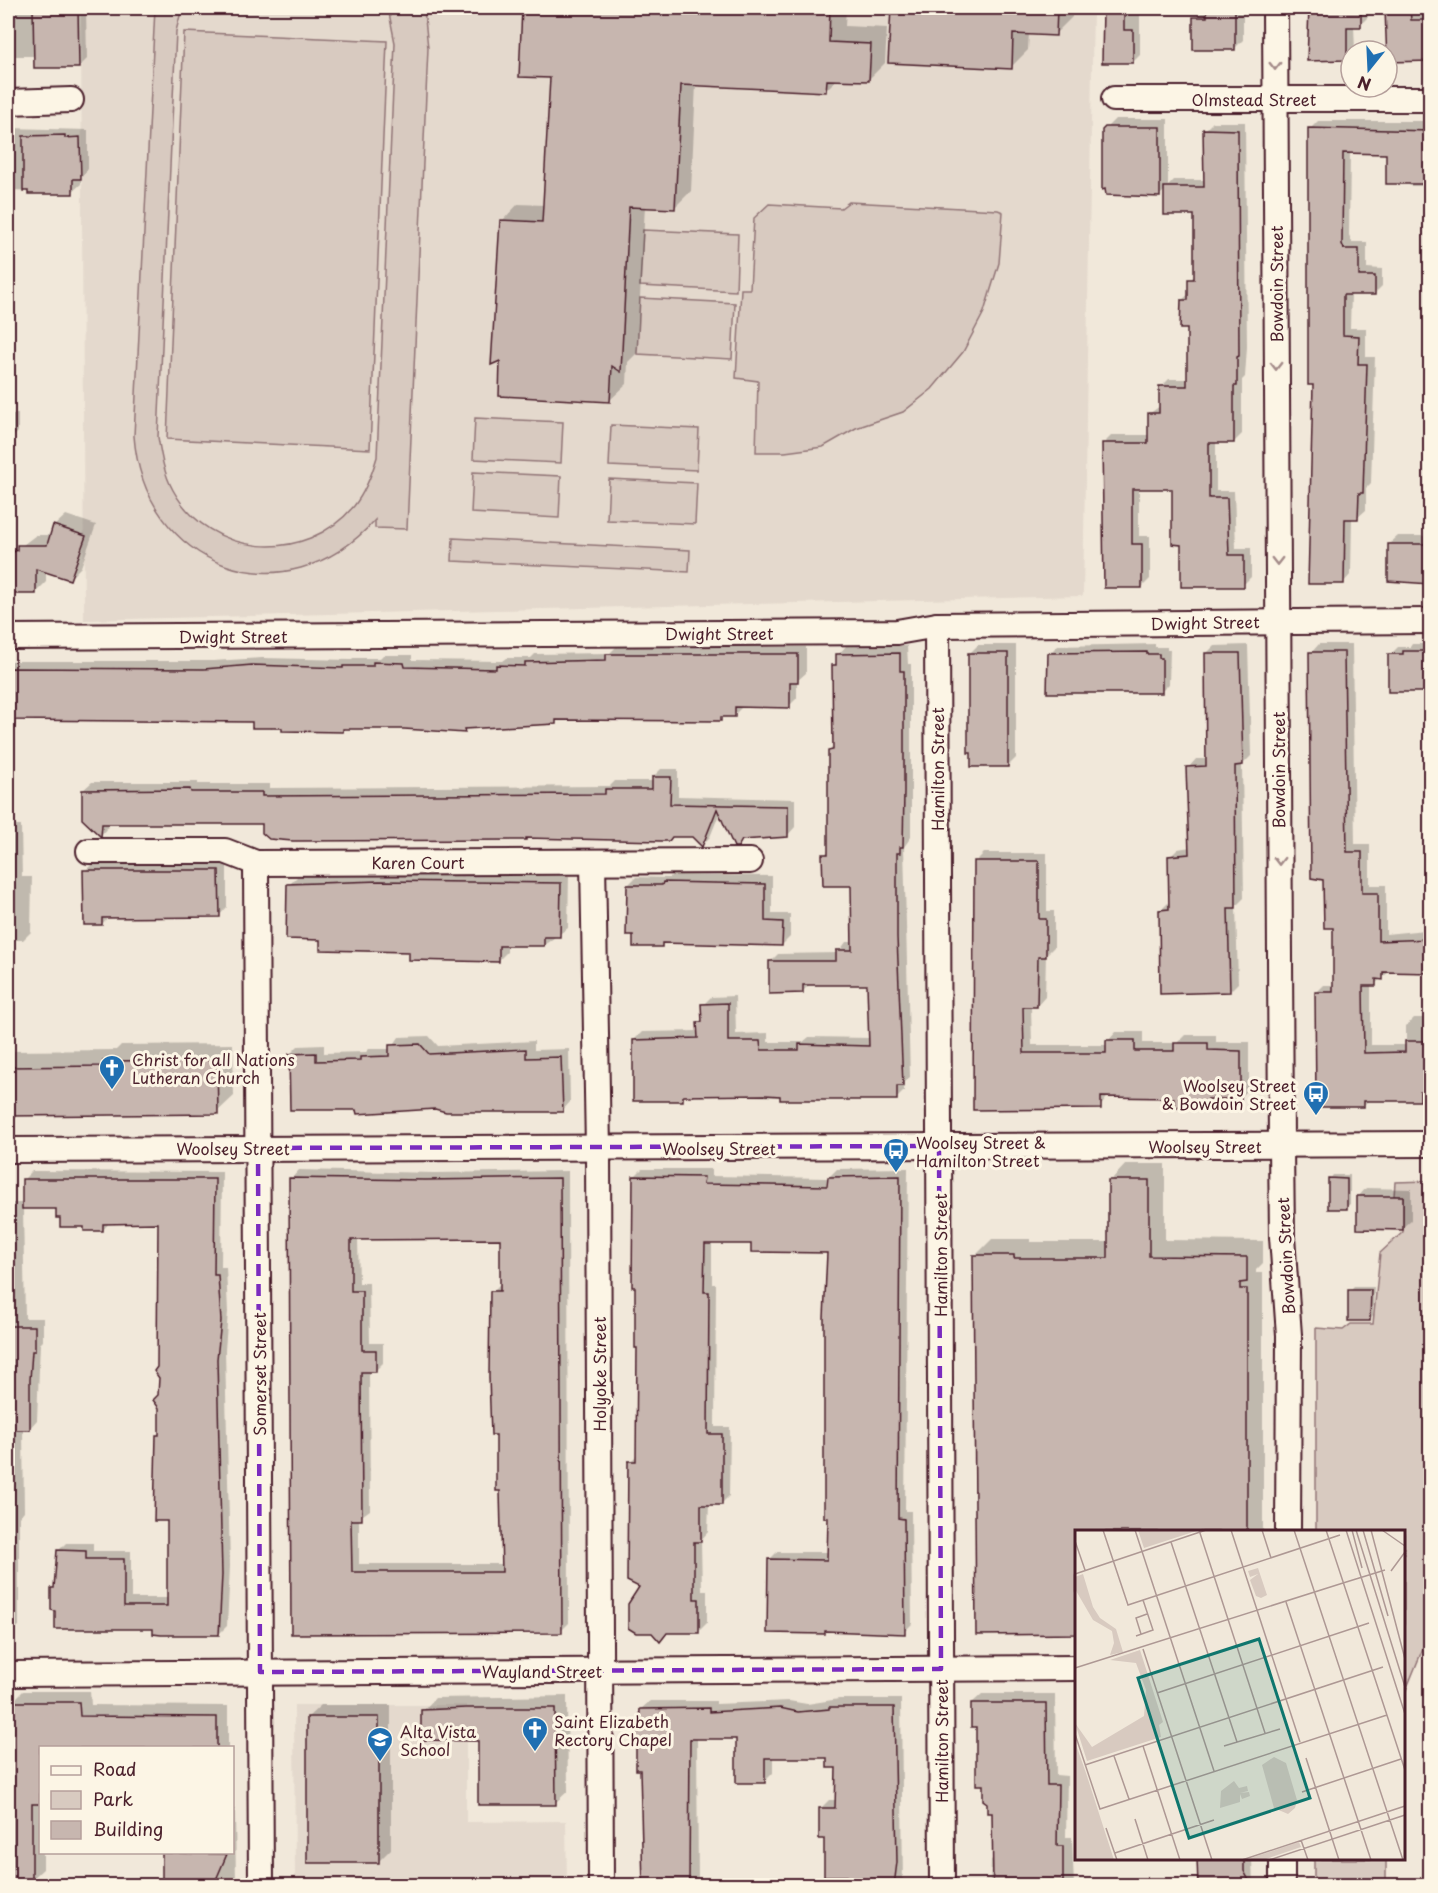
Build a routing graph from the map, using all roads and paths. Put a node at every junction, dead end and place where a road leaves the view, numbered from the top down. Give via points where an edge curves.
1 (1275, 8) edge
2 (1114, 99) dead end
3 (1431, 99) edge
4 (71, 100) dead end
5 (1275, 100) junction
6 (8, 102) edge
7 (1277, 621) junction
8 (1431, 621) edge
9 (937, 625) junction
10 (8, 637) edge
11 (89, 851) dead end
12 (750, 861) dead end
13 (593, 862) junction
14 (256, 863) junction
15 (1431, 1144) edge
16 (939, 1146) junction
17 (1281, 1146) junction
18 (258, 1148) junction
19 (598, 1149) junction
20 (8, 1150) edge
21 (1288, 1530) edge
22 (1075, 1668) edge
23 (941, 1669) junction
24 (601, 1670) junction
25 (260, 1672) junction
26 (8, 1674) edge
27 (1282, 1860) edge
28 (261, 1886) edge
29 (601, 1886) edge
30 (942, 1886) edge
31 (1282, 1886) edge

1 -> 5 street, Bowdoin Street
2 - 5 street, Olmstead Street
3 - 5 street, Olmstead Street
4 - 6 street
5 -> 7 street, Bowdoin Street
7 - 8 street, Dwight Street
7 - 9 street, Dwight Street
7 -> 17 street, Bowdoin Street
9 - 10 street, Dwight Street via 897,632
9 - 16 street, Hamilton Street
11 - 14 street, Karen Court via 225,850
12 - 13 street, Karen Court
13 - 14 street, Karen Court
13 - 19 street, Holyoke Street
14 - 18 street, Somerset Street
15 - 17 street, Woolsey Street
16 - 17 street, Woolsey Street
16 - 19 street, Woolsey Street
16 - 23 street, Hamilton Street
17 - 21 street, Bowdoin Street via 1289,1335
18 - 19 street, Woolsey Street
18 - 20 street, Woolsey Street
18 - 25 street, Somerset Street
19 - 24 street, Holyoke Street
22 - 23 street, Wayland Street
23 - 24 street, Wayland Street
23 - 30 street, Hamilton Street
24 - 25 street, Wayland Street
24 - 29 street, Holyoke Street
25 - 26 street, Wayland Street
25 - 28 street, Somerset Street
27 - 31 street

